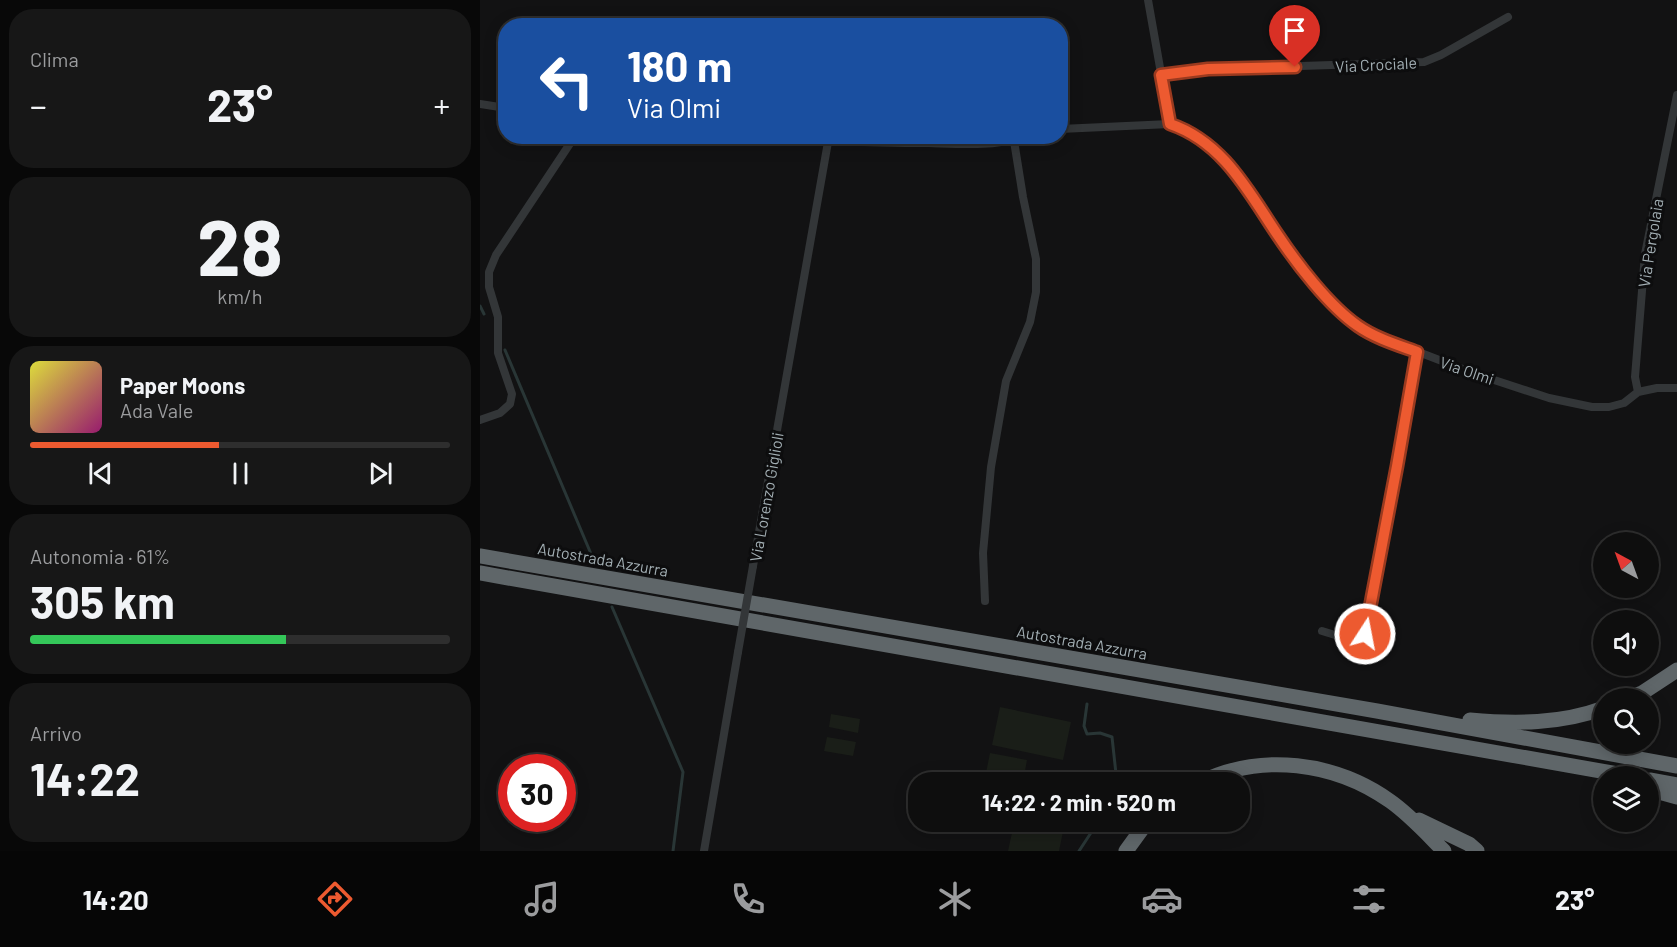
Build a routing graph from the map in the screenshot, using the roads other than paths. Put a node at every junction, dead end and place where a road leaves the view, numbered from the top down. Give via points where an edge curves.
1 (1148, 0) edge
2 (1508, 17) dead end
3 (1161, 75) junction
4 (1677, 95) edge
5 (480, 104) edge
6 (498, 107) edge
7 (1170, 124) junction
8 (1068, 129) edge
9 (571, 144) edge
10 (828, 144) edge
11 (1014, 144) edge
12 (1417, 352) junction
13 (1677, 388) edge
14 (1638, 392) junction
15 (480, 420) edge
16 (480, 556) edge
17 (480, 573) edge
18 (985, 601) dead end
19 (1322, 631) dead end
20 (1677, 669) edge
21 (1649, 688) edge
22 (1377, 711) junction
23 (1593, 712) edge
24 (1551, 761) junction
25 (1677, 766) edge
26 (1593, 769) edge
27 (1230, 772) edge
28 (1593, 774) edge
29 (1659, 782) edge
30 (1677, 785) edge
31 (1659, 792) edge
32 (1677, 797) edge
33 (1404, 813) junction
34 (1139, 832) edge
35 (704, 851) edge
36 (1125, 851) edge
37 (1444, 851) edge
38 (1477, 851) edge

1 - 3 street
2 - 3 street, Via Crociale via 1424,62 1208,69
3 - 7 street
4 - 14 street, Via Pergolaia via 1645,254 1635,377
5 - 6 street
7 - 8 street, Via Olmi
7 - 12 street, Via Olmi via 1208,145 1235,171 1302,269 1358,326
9 - 15 street via 496,255 489,272 489,287 498,316 498,353 512,394 510,404 500,413
10 - 35 street, Via Lorenzo Giglioli, bridge
11 - 18 street via 1036,259 1036,292 1030,322 1006,381 990,467 983,553
12 - 14 street, Via Olmi via 1549,398 1592,407 1624,403
12 - 19 street via 1365,634 1358,642
13 - 14 street, Via Olmi
16 - 22 highway, Autostrada Azzurra
17 - 24 highway
20 - 21 highway
22 - 23 highway via 1497,722 1541,722
22 - 25 highway, Autostrada Azzurra
24 - 26 highway
24 - 28 highway
27 - 33 highway via 1275,764 1329,771 1363,784
29 - 30 highway
31 - 32 highway
33 - 37 highway
33 - 38 highway
34 - 36 highway

